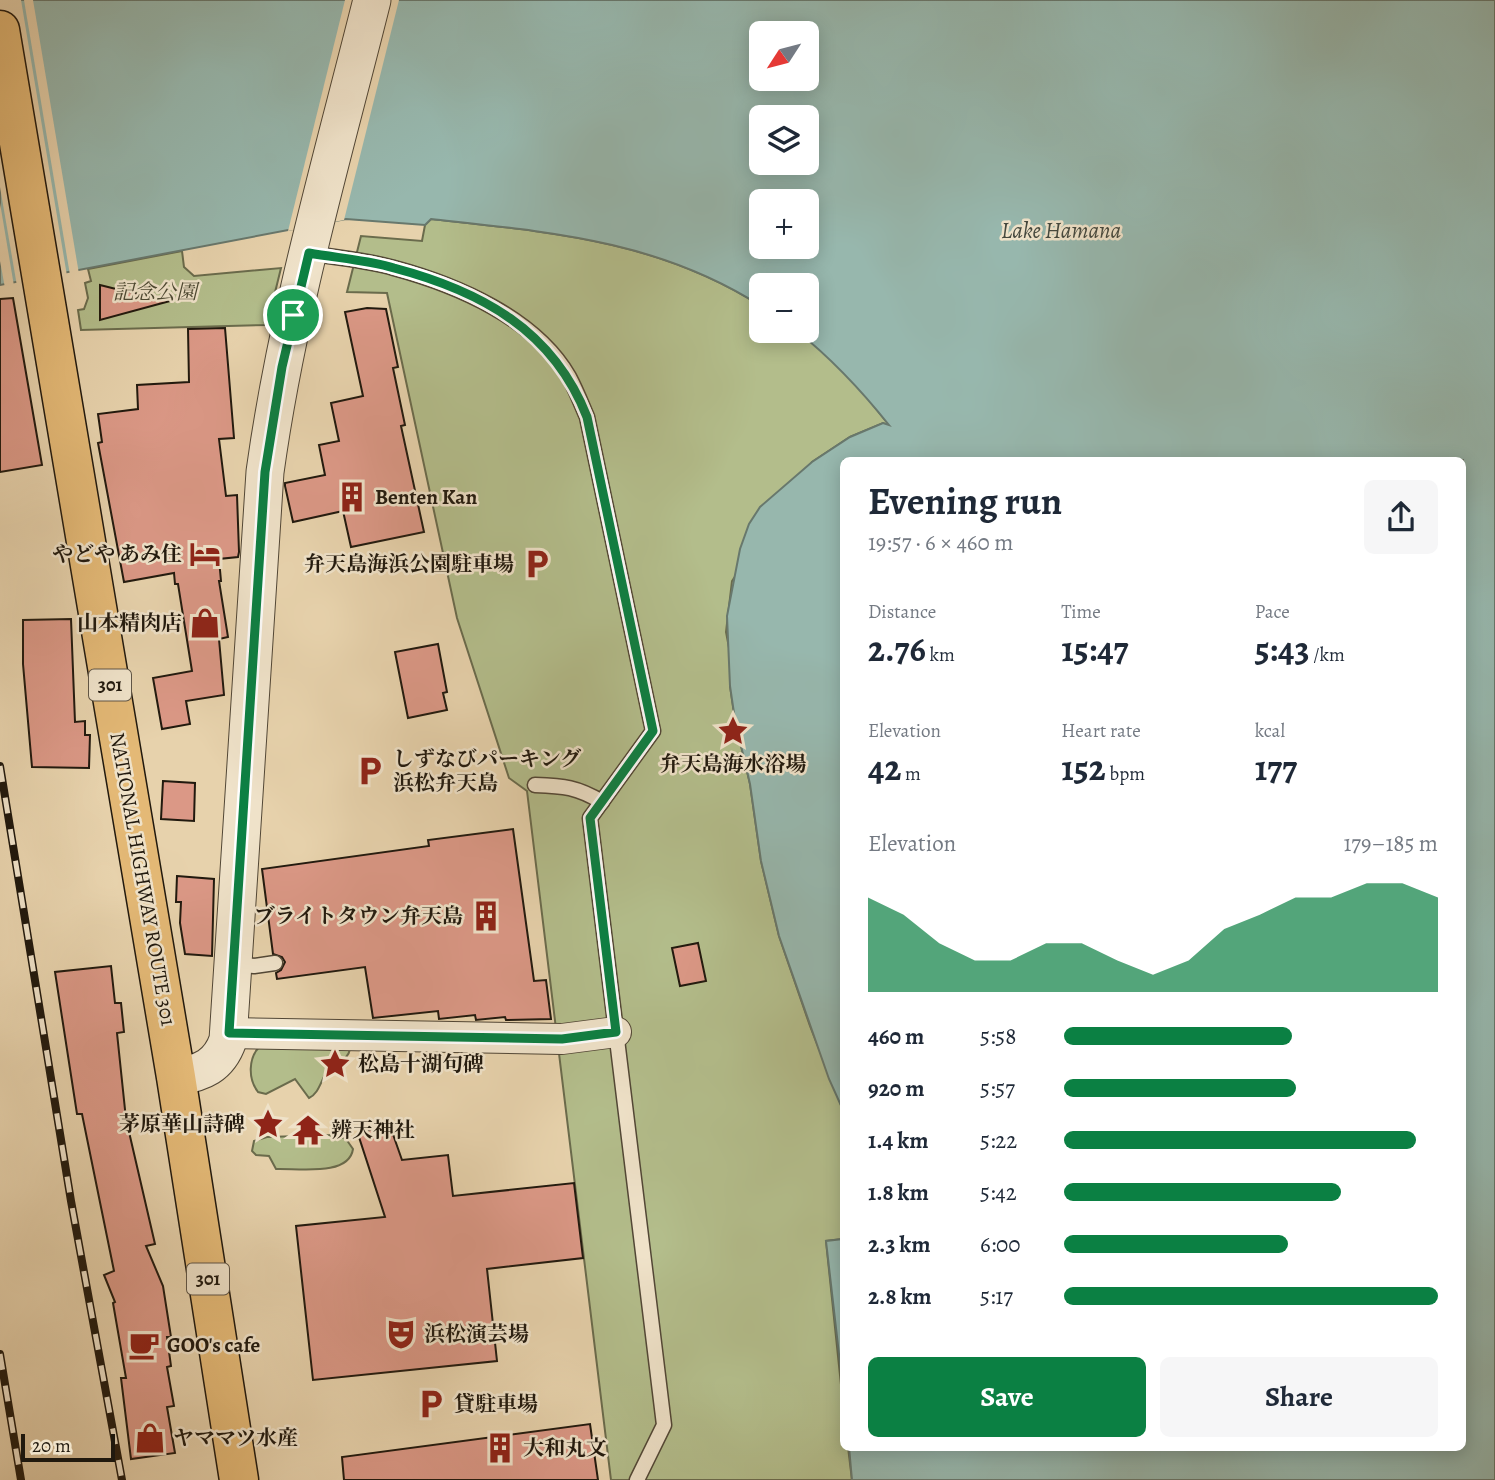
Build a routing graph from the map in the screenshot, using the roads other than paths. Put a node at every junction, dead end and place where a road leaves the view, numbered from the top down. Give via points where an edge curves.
1 (372, 0) edge
2 (0, 30) edge
3 (312, 239) junction
4 (535, 785) dead end
5 (602, 802) junction
6 (275, 963) dead end
7 (233, 964) junction
8 (616, 1032) junction
9 (229, 1033) junction
10 (176, 1077) junction
11 (239, 1480) edge
12 (637, 1480) edge

1 - 3 street
2 - 10 highway, NATIONAL HIGHWAY ROUTE 301 / 301
3 - 5 lane via 468,296 523,327 548,349 568,376 587,417 653,731
3 - 7 street via 282,367 265,472
4 - 5 lane via 582,790
5 - 8 lane via 590,818
6 - 7 lane
7 - 9 street
8 - 9 street via 562,1039
8 - 12 lane via 664,1425
9 - 10 street via 224,1051 208,1069
10 - 11 highway, NATIONAL HIGHWAY ROUTE 301 / 301

